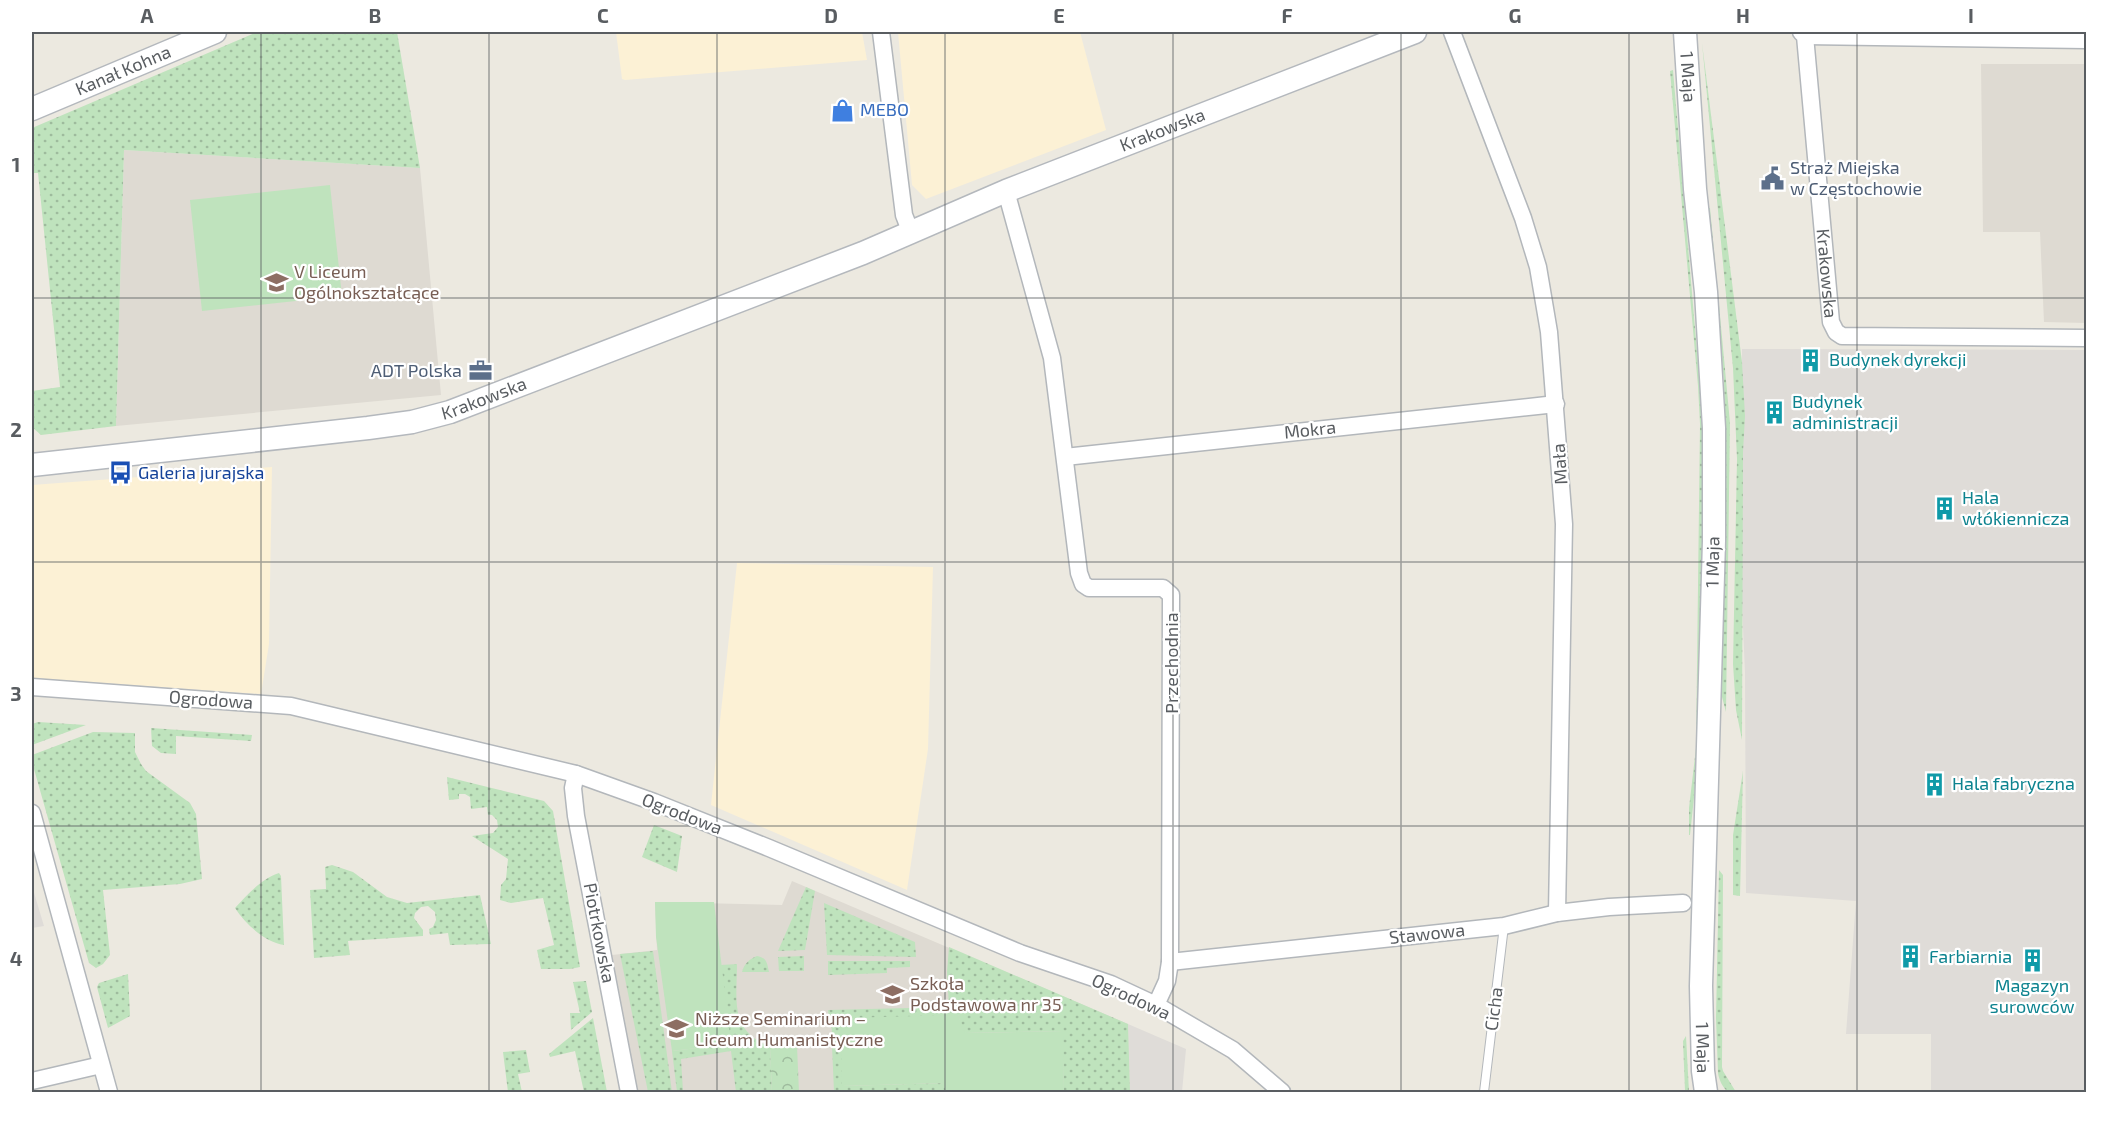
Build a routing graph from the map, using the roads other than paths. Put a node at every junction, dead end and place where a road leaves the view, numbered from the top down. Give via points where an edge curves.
1 (214, 32) edge
2 (880, 32) edge
3 (1414, 32) edge
4 (1452, 32) edge
5 (1685, 32) edge
6 (1803, 34) edge
7 (2017, 35) edge
8 (2086, 40) edge
9 (32, 109) edge
10 (1006, 191) junction
11 (911, 233) junction
12 (2086, 338) edge
13 (1556, 404) junction
14 (1065, 457) junction
15 (37, 461) edge
16 (32, 687) edge
17 (576, 774) junction
18 (32, 813) edge
19 (1683, 903) dead end
20 (1557, 913) junction
21 (1504, 926) junction
22 (1170, 962) junction
23 (1156, 1005) junction
24 (101, 1065) junction
25 (32, 1081) edge
26 (109, 1092) edge
27 (628, 1092) edge
28 (1282, 1092) edge
29 (1484, 1092) edge
30 (1706, 1092) edge

1 - 9 street, Kanał Kohna
2 - 11 street via 904,215
3 - 10 street, Krakowska
4 - 13 street, Mała via 1538,267
5 - 30 street, 1 Maja via 1713,428 1714,541 1701,986
6 - 7 street, Krakowska
6 - 12 street, Krakowska via 1831,322 1836,332 1842,336
7 - 8 street, Krakowska
10 - 11 street, Krakowska
10 - 14 street, Przechodnia via 1052,358
11 - 15 street, Krakowska via 561,370 450,412 412,422
13 - 14 street, Mokra
13 - 20 street, Mała via 1564,524
14 - 22 street, Przechodnia via 1083,584 1089,588 1163,588 1171,595
16 - 17 street, Ogrodowa via 291,706
17 - 23 street, Ogrodowa
17 - 27 street, Piotrkowska via 576,816
18 - 24 street
19 - 20 street, Stawowa
20 - 21 street, Stawowa
21 - 22 street, Stawowa
21 - 29 lane, Cicha
22 - 23 street, Przechodnia via 1167,981
23 - 28 street, Ogrodowa via 1233,1050
24 - 25 street
24 - 26 street

